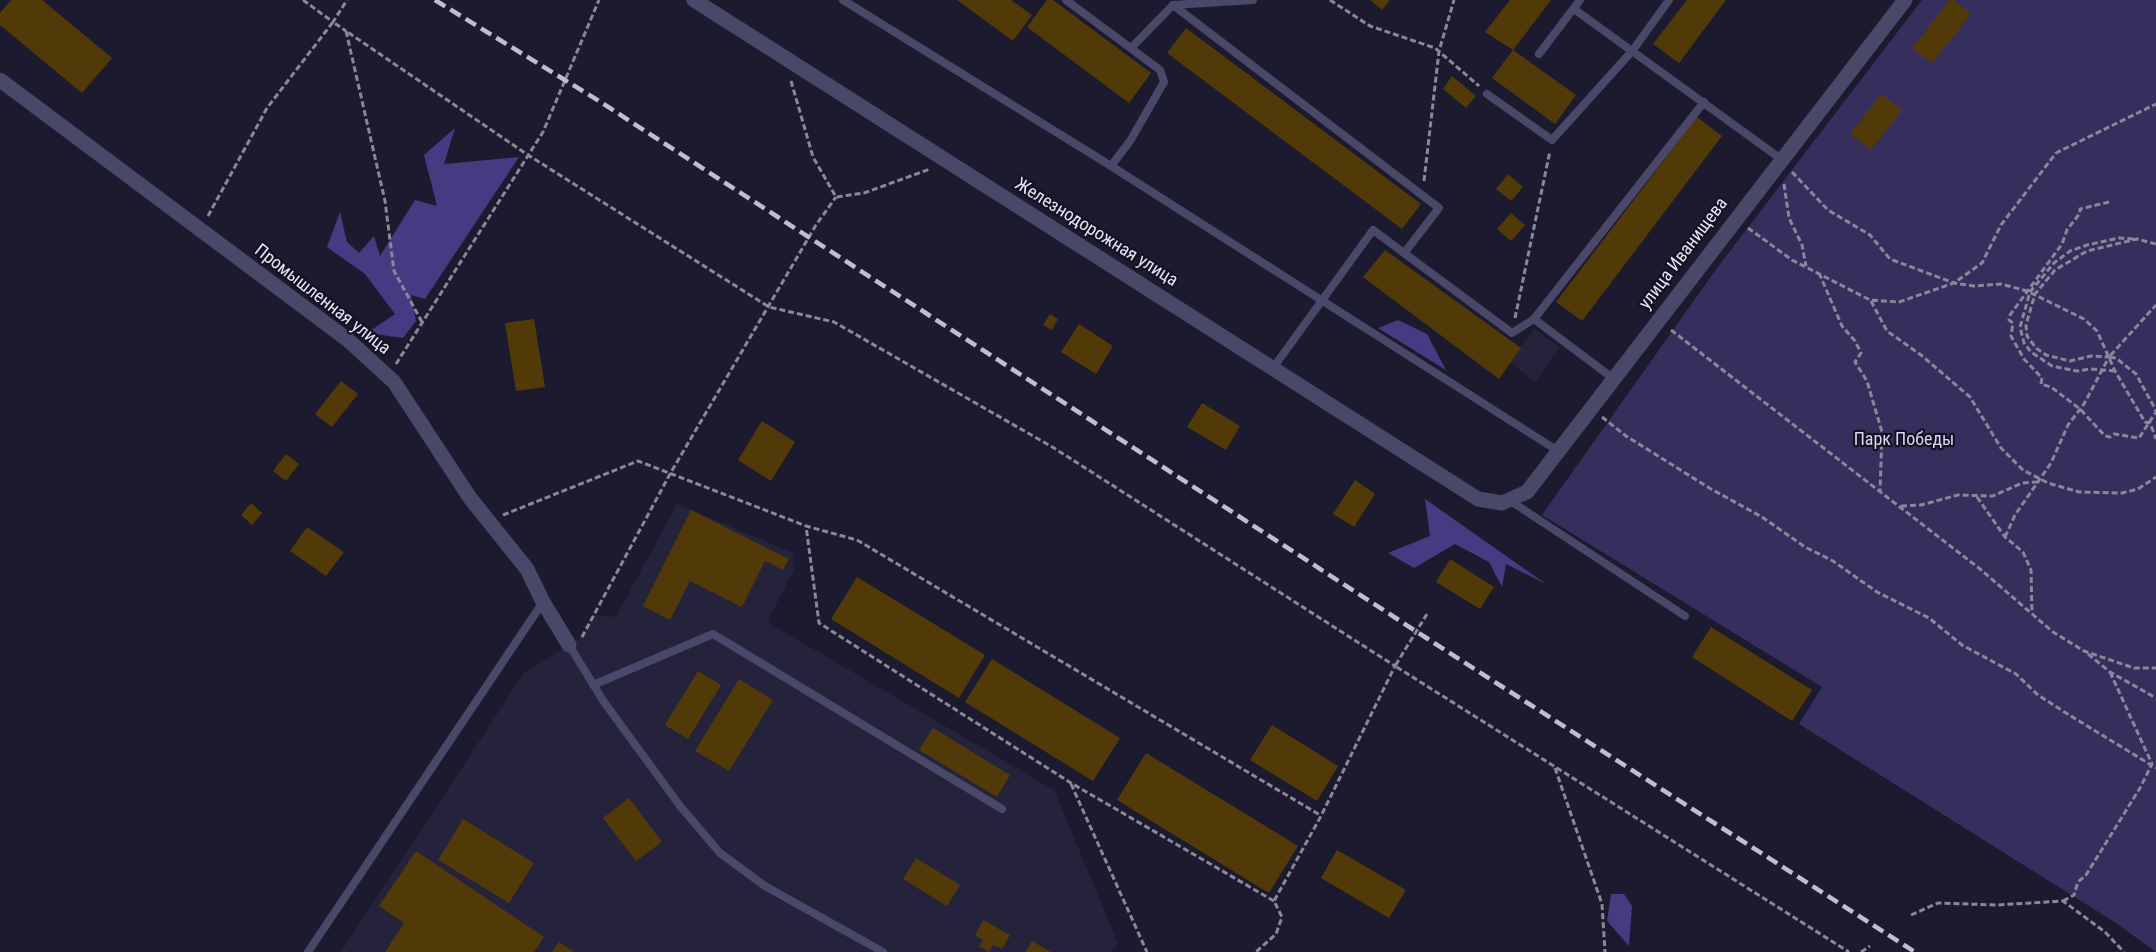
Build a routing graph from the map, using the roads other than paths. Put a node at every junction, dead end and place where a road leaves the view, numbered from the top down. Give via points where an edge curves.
1 (694, 0) edge
2 (843, 0) edge
3 (1066, 0) edge
4 (1253, 0) edge
5 (1580, 0) edge
6 (1669, 0) edge
7 (1905, 0) edge
8 (1173, 5) junction
9 (1574, 9) junction
10 (1131, 48) junction
11 (1633, 50) junction
12 (1539, 54) dead end
13 (0, 80) edge
14 (1487, 94) road end
15 (1704, 102) junction
16 (1780, 159) junction
17 (1111, 166) junction
18 (1405, 252) junction
19 (1319, 301) junction
20 (1534, 319) junction
21 (1273, 368) junction
22 (1614, 379) junction
23 (1558, 451) junction
24 (1509, 500) junction
25 (543, 602) junction
26 (1685, 616) dead end
27 (571, 649) joint
28 (593, 685) junction
29 (1002, 809) dead end
30 (308, 952) edge
31 (883, 952) edge

1 - 21 street, Железнодорожная улица
2 - 17 lane
3 - 10 lane
4 - 8 lane
5 - 9 lane
6 - 11 lane
7 - 16 street, улица Иванищева
8 - 10 lane
8 - 18 lane via 1439,208
9 - 11 lane
9 - 12 lane
10 - 17 lane via 1160,70 1164,82
11 - 14 lane via 1552,140
11 - 15 lane
13 - 25 street, Промышленная улица via 348,340 388,376 488,521 527,569
15 - 16 lane
15 - 20 lane
16 - 22 street, улица Иванищева
17 - 19 lane
18 - 19 lane via 1373,230
18 - 20 lane via 1512,333
19 - 21 lane
19 - 23 lane
20 - 22 lane
21 - 24 street, Железнодорожная улица via 1478,499 1502,503
22 - 23 street, улица Иванищева
23 - 24 street, улица Иванищева via 1527,492
24 - 26 lane
25 - 27 street, Промышленная улица
25 - 30 lane
27 - 28 lane
28 - 29 lane via 713,634
28 - 31 lane via 720,853 765,886

